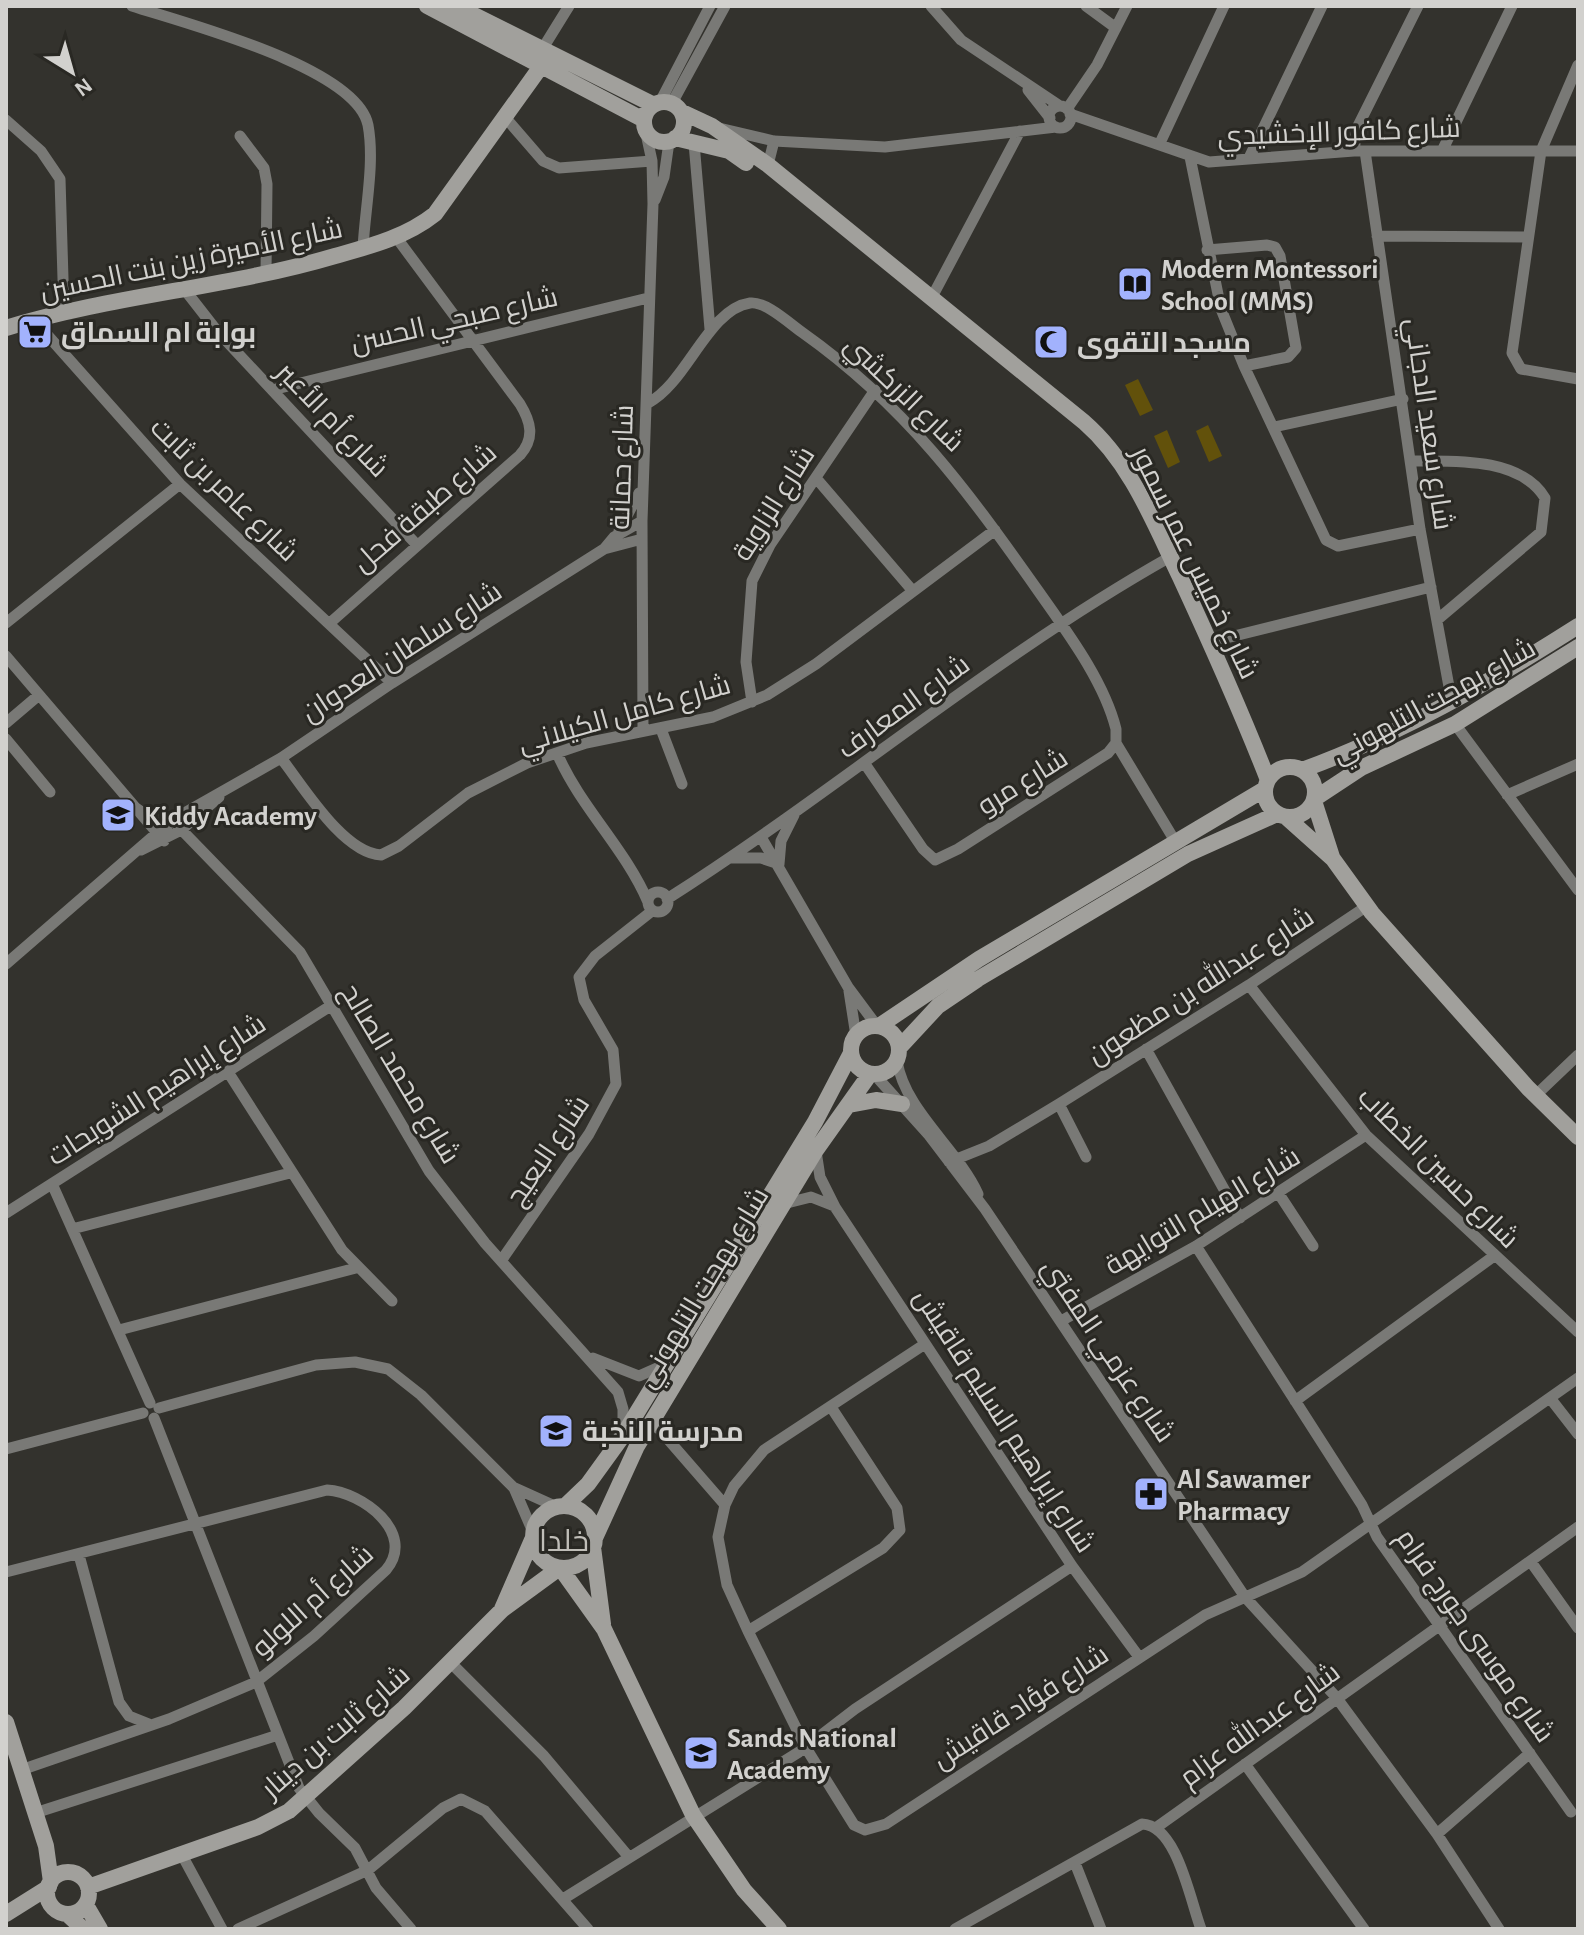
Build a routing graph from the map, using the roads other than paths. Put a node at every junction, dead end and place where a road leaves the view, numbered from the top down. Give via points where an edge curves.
1 (132, 6) edge
2 (427, 6) edge
3 (456, 6) edge
4 (569, 6) edge
5 (710, 6) edge
6 (725, 6) edge
7 (1086, 6) edge
8 (1127, 6) edge
9 (1224, 6) edge
10 (1322, 6) edge
11 (1418, 6) edge
12 (1512, 6) edge
13 (934, 7) edge
14 (1116, 28) junction
15 (543, 48) junction
16 (542, 65) junction
17 (1578, 65) edge
18 (1023, 83) junction
19 (667, 106) junction
20 (1067, 113) junction
21 (505, 117) junction
22 (6, 120) edge
23 (1052, 121) junction
24 (645, 125) junction
25 (712, 126) junction
26 (1020, 131) junction
27 (240, 136) dead end
28 (672, 140) junction
29 (774, 141) junction
30 (694, 143) junction
31 (1160, 143) junction
32 (1443, 149) junction
33 (1360, 151) junction
34 (1541, 151) junction
35 (1578, 151) edge
36 (1190, 157) junction
37 (1249, 158) junction
38 (652, 161) junction
39 (768, 165) junction
40 (653, 204) junction
41 (821, 211) junction
42 (1377, 236) junction
43 (396, 237) junction
44 (1528, 237) junction
45 (363, 248) junction
46 (1207, 250) junction
47 (266, 274) junction
48 (185, 290) junction
49 (648, 298) junction
50 (931, 299) junction
51 (64, 312) junction
52 (34, 320) junction
53 (6, 328) edge
54 (710, 329) junction
55 (474, 341) junction
56 (1244, 366) junction
57 (1578, 379) edge
58 (272, 390) junction
59 (875, 390) junction
60 (1403, 399) junction
61 (648, 403) junction
62 (1274, 427) junction
63 (1412, 461) junction
64 (816, 478) junction
65 (643, 482) junction
66 (180, 484) junction
67 (642, 521) junction
68 (1420, 529) junction
69 (995, 530) junction
70 (614, 537) junction
71 (642, 539) junction
72 (416, 544) junction
73 (604, 549) junction
74 (1170, 557) junction
75 (1431, 587) junction
76 (912, 590) junction
77 (1437, 620) junction
78 (331, 622) junction
79 (1060, 622) junction
80 (6, 623) edge
81 (1578, 626) edge
82 (1210, 642) junction
83 (1578, 647) edge
84 (6, 656) edge
85 (392, 683) junction
86 (39, 695) junction
87 (752, 702) junction
88 (1452, 703) junction
89 (6, 723) edge
90 (1455, 724) junction
91 (661, 729) junction
92 (643, 731) junction
93 (6, 739) edge
94 (1116, 743) junction
95 (557, 753) junction
96 (281, 758) junction
97 (865, 764) junction
98 (1578, 764) edge
99 (1302, 770) junction
100 (682, 784) dead end
101 (1267, 784) junction
102 (50, 792) dead end
103 (1507, 795) junction
104 (1314, 800) junction
105 (796, 812) junction
106 (1282, 816) junction
107 (168, 831) junction
108 (761, 837) junction
109 (1175, 841) junction
110 (730, 859) junction
111 (1333, 859) junction
112 (779, 864) junction
113 (636, 874) junction
114 (1578, 890) edge
115 (664, 896) junction
116 (650, 906) junction
117 (1367, 906) junction
118 (6, 964) edge
119 (1249, 985) junction
120 (848, 987) junction
121 (332, 1005) junction
122 (878, 1026) junction
123 (853, 1045) junction
124 (1146, 1049) junction
125 (898, 1055) junction
126 (1578, 1055) edge
127 (228, 1072) junction
128 (872, 1074) junction
129 (1535, 1096) junction
130 (902, 1104) junction
131 (1059, 1104) junction
132 (849, 1105) junction
133 (1366, 1135) junction
134 (1578, 1137) edge
135 (989, 1146) junction
136 (816, 1150) junction
137 (1086, 1157) dead end
138 (953, 1159) junction
139 (962, 1172) junction
140 (290, 1173) junction
141 (53, 1186) junction
142 (1279, 1194) junction
143 (783, 1204) junction
144 (835, 1207) junction
145 (6, 1213) edge
146 (1240, 1218) junction
147 (72, 1229) junction
148 (1196, 1246) junction
149 (1313, 1246) dead end
150 (1494, 1256) junction
151 (501, 1261) junction
152 (356, 1268) junction
153 (392, 1301) dead end
154 (1061, 1321) junction
155 (119, 1330) junction
156 (1578, 1332) edge
157 (925, 1344) junction
158 (586, 1353) junction
159 (670, 1361) junction
160 (1578, 1378) edge
161 (1550, 1398) junction
162 (1295, 1401) junction
163 (831, 1407) junction
164 (151, 1410) junction
165 (652, 1421) junction
166 (1578, 1434) edge
167 (622, 1437) junction
168 (6, 1449) edge
169 (514, 1488) junction
170 (725, 1505) junction
171 (561, 1506) junction
172 (195, 1525) junction
173 (1370, 1525) junction
174 (1578, 1527) edge
175 (532, 1536) junction
176 (594, 1542) junction
177 (79, 1555) junction
178 (1531, 1562) junction
179 (1072, 1566) junction
180 (560, 1569) junction
181 (6, 1572) edge
182 (1245, 1597) junction
183 (502, 1610) junction
184 (1438, 1624) junction
185 (1578, 1628) edge
186 (604, 1629) junction
187 (748, 1631) junction
188 (1139, 1657) junction
189 (451, 1663) junction
190 (256, 1682) junction
191 (1336, 1697) junction
192 (6, 1722) edge
193 (151, 1725) junction
194 (278, 1735) junction
195 (806, 1748) junction
196 (1530, 1753) junction
197 (1245, 1764) junction
198 (21, 1770) junction
199 (306, 1799) junction
200 (1571, 1812) dead end
201 (35, 1813) junction
202 (693, 1815) junction
203 (1157, 1827) junction
204 (1437, 1834) junction
205 (46, 1846) junction
206 (182, 1855) junction
207 (628, 1856) junction
208 (1075, 1863) junction
209 (368, 1870) junction
210 (69, 1873) junction
211 (50, 1885) junction
212 (88, 1887) junction
213 (563, 1899) junction
214 (86, 1905) junction
215 (60, 1911) junction
216 (10, 1913) edge
217 (83, 1929) edge
218 (100, 1929) edge
219 (222, 1929) edge
220 (238, 1929) edge
221 (411, 1929) edge
222 (588, 1929) edge
223 (779, 1929) edge
224 (955, 1929) edge
225 (1101, 1929) edge
226 (1201, 1929) edge
227 (1364, 1929) edge
228 (1499, 1929) edge

1 - 45 street via 291,61 352,99 367,124
2 - 16 street, شارع خميس عمر سمور
3 - 15 street, شارع خميس عمر سمور
4 - 15 street
5 - 19 street
6 - 19 street
7 - 14 street
8 - 14 street
9 - 31 street
10 - 37 street
11 - 33 street via 1357,128
12 - 32 street
13 - 18 street, شارع كافور الإخشيدي via 961,40
14 - 20 street
15 - 19 street, شارع خميس عمر سمور
16 - 21 street, شارع الأميرة زين بنت الحسين
16 - 24 street, شارع خميس عمر سمور
17 - 34 street
18 - 20 street, شارع كافور الإخشيدي
18 - 23 street, شارع كافور الإخشيدي
19 - 24 street
19 - 25 street, شارع خميس عمر سمور
19 - 28 street via 683,130
20 - 23 street
20 - 23 street via 1052,110
20 - 31 street, شارع كافور الإخشيدي
21 - 38 street via 543,161 559,168
21 - 43 street, شارع الأميرة زين بنت الحسين via 435,214
22 - 51 street via 47,157 60,179
23 - 26 street
24 - 28 street, شارع خميس عمر سمور via 652,139
24 - 38 street, شارع حمانة
25 - 29 street
25 - 39 street, شارع خميس عمر سمور
26 - 29 street via 885,147
26 - 50 street
27 - 47 street via 264,168
28 - 30 street, شارع خميس عمر سمور
28 - 40 street, شارع حمانة
29 - 39 street
30 - 41 street, شارع خميس عمر سمور via 729,151
30 - 54 street
31 - 36 street, شارع كافور الإخشيدي
32 - 33 street, شارع كافور الإخشيدي
32 - 34 street, شارع كافور الإخشيدي
33 - 37 street, شارع كافور الإخشيدي
33 - 42 street, شارع سعيد الدجاني
34 - 35 street, شارع كافور الإخشيدي
34 - 44 street
36 - 37 street, شارع كافور الإخشيدي via 1209,162
36 - 46 street
38 - 40 street, شارع حمانة
39 - 41 street, شارع خميس عمر سمور
40 - 49 street, شارع حمانة
41 - 50 street, شارع خميس عمر سمور
42 - 44 street
42 - 60 street, شارع سعيد الدجاني
43 - 45 street, شارع الأميرة زين بنت الحسين
43 - 55 street
44 - 57 street via 1513,359 1528,372
45 - 47 street, شارع الأميرة زين بنت الحسين
46 - 56 street via 1221,309
46 - 56 street via 1267,245 1280,256 1296,348 1288,357
47 - 48 street, شارع الأميرة زين بنت الحسين
48 - 51 street, شارع الأميرة زين بنت الحسين
48 - 58 street, شارع أم الأعبر
49 - 55 street, شارع صبحي الحسن
49 - 61 street, شارع حمانة
50 - 74 street, شارع خميس عمر سمور via 1099,436 1127,471
51 - 52 street, شارع الأميرة زين بنت الحسين
52 - 53 street, شارع الأميرة زين بنت الحسين
52 - 66 street, شارع عامر بن ثابت
54 - 59 street, شارع الزركشي via 742,306 760,305
54 - 61 street, شارع الزركشي via 677,380
55 - 58 street, شارع صبحي الحسن
55 - 72 street, شارع طبقة فحل via 527,416 530,440 520,455
56 - 62 street
58 - 72 street, شارع أم الأعبر
59 - 64 street, شارع الزاوية
59 - 69 street, شارع الزركشي via 930,445
60 - 62 street
60 - 63 street, شارع سعيد الدجاني
61 - 65 street, شارع حمانة
62 - 68 street via 1331,545
63 - 68 street, شارع سعيد الدجاني
63 - 77 street via 1490,466 1531,482 1545,498 1541,532
64 - 76 street
64 - 87 street, شارع الزاوية via 752,581 746,662
65 - 67 street, شارع حمانة
65 - 70 street
66 - 78 street, شارع عامر بن ثابت
66 - 80 street
67 - 70 street, شارع سلطان العدوان
67 - 71 street, شارع حمانة
68 - 75 street, شارع سعيد الدجاني
69 - 76 street, شارع كامل الكيلاني
69 - 79 street, شارع الزركشي
70 - 73 street, شارع سلطان العدوان
71 - 73 street, شارع سلطان العدوان
71 - 92 street, شارع حمانة
72 - 78 street, شارع طبقة فحل
73 - 85 street, شارع سلطان العدوان
74 - 79 street, شارع المعارف
74 - 82 street, شارع خميس عمر سمور
75 - 77 street, شارع سعيد الدجاني
75 - 82 street
76 - 87 street, شارع كامل الكيلاني via 816,664
77 - 88 street, شارع سعيد الدجاني
78 - 85 street, شارع عامر بن ثابت
79 - 94 street via 1114,719
79 - 97 street, شارع المعارف
81 - 88 street, شارع بهجت التلهوني
82 - 101 street, شارع خميس عمر سمور
83 - 90 street, شارع بهجت التلهوني
84 - 86 street, شارع محمد الصالح
85 - 96 street, شارع سلطان العدوان
86 - 89 street
86 - 107 street, شارع محمد الصالح via 136,808
87 - 91 street, شارع كامل الكيلاني
88 - 99 street, شارع بهجت التلهوني
90 - 103 street
90 - 104 street, شارع بهجت التلهوني via 1361,768
91 - 92 street, شارع كامل الكيلاني
91 - 100 street
92 - 95 street, شارع كامل الكيلاني
93 - 102 street
94 - 97 street, شارع مرو via 1097,761 935,860
94 - 109 street
95 - 96 street, شارع كامل الكيلاني via 468,793 381,855 366,852 340,832
95 - 113 street via 586,805
96 - 107 street, شارع سلطان العدوان
97 - 105 street, شارع المعارف
98 - 103 street
99 - 101 street via 1283,768
99 - 104 street via 1313,782
101 - 106 street via 1267,803
101 - 109 street
103 - 114 street
104 - 106 street via 1306,812
104 - 111 street
105 - 108 street, شارع المعارف
105 - 112 street via 781,841
106 - 111 street
106 - 125 street via 1188,854 978,979 938,1006
107 - 118 street, شارع سلطان العدوان
107 - 121 street, شارع محمد الصالح via 292,943
108 - 110 street, شارع المعارف
108 - 112 street
109 - 122 street
110 - 112 street via 752,857
110 - 115 street, شارع المعارف
111 - 117 street
112 - 120 street
113 - 115 street
113 - 116 street
115 - 116 street via 652,893
115 - 116 street via 665,909
116 - 151 street, شارع البعيج via 579,977 584,1000 613,1050 616,1084 589,1134
117 - 119 street, شارع عبدالله بن مظعون
117 - 129 street
119 - 124 street, شارع عبدالله بن مظعون
119 - 133 street, شارع حسين الخطاب
120 - 122 street
120 - 123 street
121 - 127 street, شارع إبراهيم الشويحات
121 - 151 street, شارع محمد الصالح via 406,1138
122 - 123 street via 865,1028
122 - 125 street via 893,1034
123 - 128 street via 857,1066
123 - 159 street, شارع بهجت التلهوني via 815,1122
124 - 131 street, شارع عبدالله بن مظعون
124 - 146 street
125 - 128 street via 887,1071
125 - 138 street, شارع عزمي المفتي via 900,1078
126 - 129 street
127 - 140 street
127 - 141 street, شارع إبراهيم الشويحات
128 - 130 street, شارع عزمي المفتي
128 - 132 street, شارع بهجت التلهوني
129 - 134 street
130 - 132 street via 876,1100
130 - 138 street, شارع عزمي المفتي
131 - 135 street, شارع عبدالله بن مظعون
131 - 137 street
132 - 136 street, شارع بهجت التلهوني
133 - 142 street, شارع الهيلم التوايهة
133 - 150 street, شارع حسين الخطاب
135 - 138 street, شارع عبدالله بن مظعون
135 - 139 street, شارع عبدالله بن مظعون
136 - 143 street, شارع بهجت التلهوني
136 - 144 street, شارع إبراهيم السليم قاقيش via 820,1177
138 - 139 street, شارع عزمي المفتي
139 - 154 street, شارع عزمي المفتي
140 - 147 street
140 - 152 street
141 - 145 street, شارع إبراهيم الشويحات
141 - 147 street
142 - 146 street, شارع الهيلم التوايهة
142 - 149 street
143 - 144 street via 811,1197
143 - 165 street, شارع بهجت التلهوني
144 - 157 street, شارع إبراهيم السليم قاقيش
146 - 148 street, شارع الهيلم التوايهة
147 - 155 street
148 - 154 street, شارع الهيلم التوايهة
148 - 162 street, شارع موسى جورج فرام
150 - 156 street, شارع حسين الخطاب
150 - 162 street
151 - 158 street, شارع محمد الصالح
152 - 153 street
152 - 155 street
154 - 182 street, شارع عزمي المفتي
155 - 164 street
157 - 163 street, شارع فؤاد قاقيش
157 - 179 street, شارع إبراهيم السليم قاقيش
158 - 159 street, شارع محمد الصالح via 639,1376
158 - 167 street, شارع محمد الصالح via 621,1400
159 - 167 street, شارع بهجت التلهوني
160 - 161 street, شارع فؤاد قاقيش
161 - 166 street
161 - 173 street, شارع فؤاد قاقيش
162 - 173 street, شارع موسى جورج فرام
163 - 170 street, شارع فؤاد قاقيش via 764,1450
163 - 187 street via 897,1508 900,1530 883,1548
164 - 168 street
164 - 169 street via 316,1365 373,1365 402,1377
164 - 172 street
165 - 170 street
165 - 176 street, شارع بهجت التلهوني via 621,1475
167 - 171 street, شارع بهجت التلهوني via 588,1484
169 - 171 street
169 - 175 street
170 - 187 street, شارع فؤاد قاقيش via 718,1553
171 - 175 street via 541,1516
171 - 176 street via 590,1519
172 - 177 street
172 - 190 street
172 - 190 street, شارع أم اللولو via 327,1490 361,1500 395,1537 397,1552 386,1570
173 - 182 street, شارع فؤاد قاقيش via 1302,1572
173 - 184 street, شارع موسى جورج فرام
174 - 178 street, شارع عبدالله عزام
175 - 180 street via 540,1559
175 - 183 street, شارع ثابت بن دينار
176 - 180 street via 581,1564
176 - 186 street
177 - 181 street
177 - 193 street via 119,1702 129,1716
178 - 184 street, شارع عبدالله عزام
178 - 185 street
179 - 188 street, شارع إبراهيم السليم قاقيش
179 - 195 street via 867,1701
180 - 183 street, شارع ثابت بن دينار
180 - 186 street
182 - 188 street, شارع فؤاد قاقيش via 1205,1615
182 - 191 street, شارع عزمي المفتي
183 - 189 street, شارع ثابت بن دينار
184 - 191 street, شارع عبدالله عزام
184 - 196 street, شارع موسى جورج فرام
186 - 202 street
187 - 195 street, شارع فؤاد قاقيش
188 - 195 street, شارع فؤاد قاقيش via 877,1828 854,1825
189 - 199 street, شارع ثابت بن دينار
189 - 207 street via 544,1756
190 - 193 street
190 - 194 street
191 - 197 street, شارع عبدالله عزام
191 - 204 street, شارع عزمي المفتي
192 - 198 street
193 - 198 street
194 - 199 street
194 - 201 street
195 - 202 street
196 - 200 street, شارع موسى جورج فرام
196 - 204 street
197 - 203 street, شارع عبدالله عزام
197 - 227 street
198 - 201 street
199 - 206 street, شارع ثابت بن دينار via 275,1820
199 - 209 street via 355,1848
201 - 205 street
202 - 207 street
202 - 223 street via 744,1890
203 - 208 street, شارع عبدالله عزام via 1131,1828
203 - 226 street via 1175,1853
204 - 228 street, شارع عزمي المفتي
205 - 210 street
205 - 211 street
206 - 212 street, شارع ثابت بن دينار
206 - 219 street
207 - 213 street
208 - 224 street, شارع عبدالله عزام
208 - 225 street
209 - 213 street via 461,1799 485,1811
209 - 220 street
209 - 221 street via 376,1888
210 - 211 street
210 - 212 street via 80,1876
211 - 215 street via 48,1898
211 - 216 street
212 - 214 street
213 - 222 street
214 - 215 street
214 - 218 street
215 - 216 street
215 - 217 street

